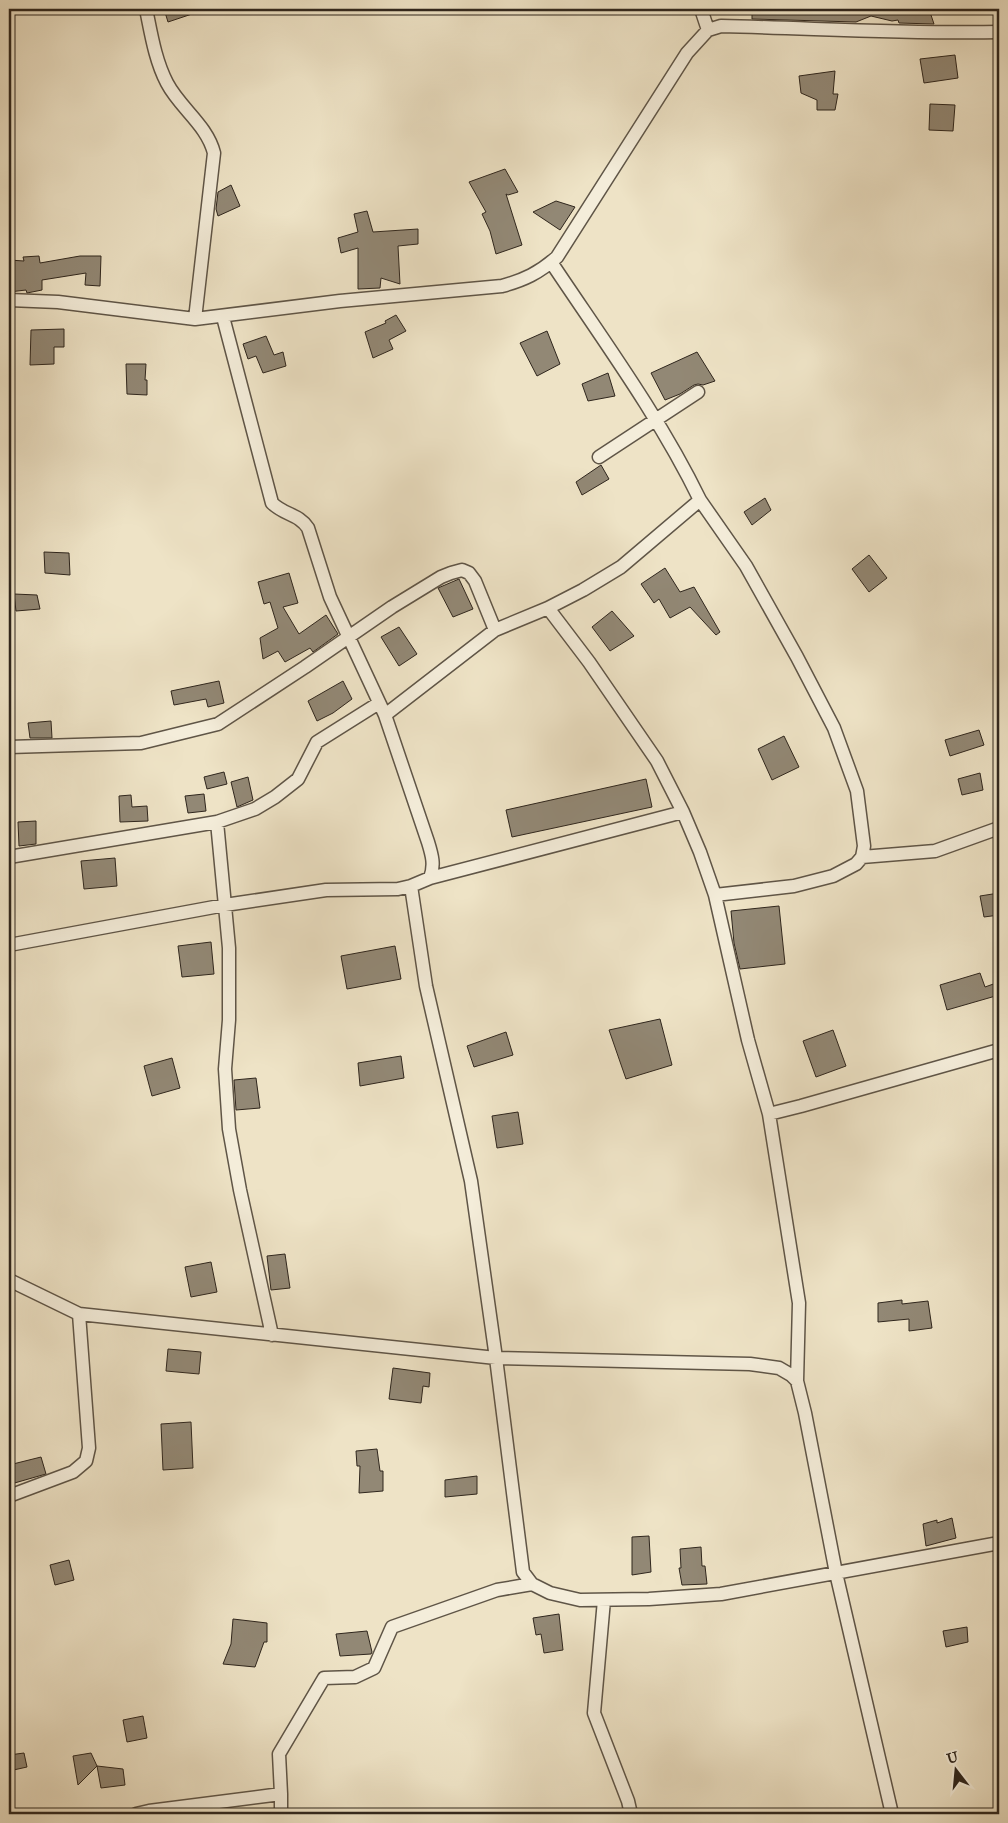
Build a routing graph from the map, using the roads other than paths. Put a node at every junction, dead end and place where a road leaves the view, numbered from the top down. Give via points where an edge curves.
1 (146, 9) edge
2 (701, 9) edge
3 (708, 30) junction
4 (999, 32) edge
5 (551, 262) junction
6 (9, 300) edge
7 (223, 317) junction
8 (195, 319) junction
9 (698, 392) dead end
10 (655, 419) junction
11 (599, 457) dead end
12 (700, 500) junction
13 (548, 608) junction
14 (495, 630) junction
15 (347, 638) junction
16 (382, 709) junction
17 (9, 747) edge
18 (684, 812) junction
19 (217, 822) junction
20 (999, 828) edge
21 (9, 857) edge
22 (862, 858) junction
23 (430, 878) junction
24 (411, 886) junction
25 (715, 895) junction
26 (225, 905) junction
27 (9, 945) edge
28 (999, 1050) edge
29 (769, 1114) junction
30 (9, 1280) edge
31 (78, 1314) junction
32 (272, 1335) junction
33 (496, 1358) junction
34 (798, 1363) junction
35 (779, 1368) junction
36 (797, 1382) junction
37 (9, 1496) edge
38 (999, 1543) edge
39 (836, 1573) junction
40 (532, 1584) junction
41 (604, 1600) junction
42 (281, 1794) junction
43 (136, 1814) edge
44 (281, 1814) edge
45 (631, 1814) edge
46 (892, 1814) edge

1 - 8 street via 156,55 167,84 206,134 214,152
2 - 3 street
3 - 4 street via 721,26
3 - 5 street via 687,52 565,245
5 - 7 street via 522,281 502,286 340,301
5 - 10 street
6 - 8 street via 58,302
7 - 8 street
7 - 15 street via 272,503 303,520 308,528
9 - 10 street
10 - 11 street
10 - 12 street
12 - 13 street via 621,566
12 - 22 street via 746,566 834,728 858,791 863,828
13 - 14 street
13 - 18 street via 657,761
14 - 15 street via 475,581 462,570 440,577
14 - 16 street
15 - 16 street
15 - 17 street via 218,724 141,743
16 - 19 street via 316,742 298,779 275,797 255,809
16 - 23 street via 434,863
18 - 23 street
18 - 25 street
19 - 21 street
19 - 26 street
20 - 22 street via 935,851
22 - 25 street via 833,876 794,886
23 - 24 street
24 - 26 street via 326,890
24 - 33 street via 426,986 471,1181
25 - 29 street via 748,1040
26 - 27 street
26 - 32 street via 229,948 225,1069 229,1129
28 - 29 street
29 - 34 street via 799,1303
30 - 31 street
31 - 32 street
31 - 37 street via 89,1448 86,1461 73,1472
32 - 33 street
33 - 35 street via 750,1364
33 - 40 street via 523,1572
34 - 35 street
34 - 36 street
35 - 36 street
36 - 39 street
38 - 39 street
39 - 41 street via 720,1594
39 - 46 street
40 - 41 street via 550,1593 580,1600
40 - 42 street via 497,1590 392,1627 374,1668 356,1677 324,1678 279,1754
41 - 45 street via 594,1713
42 - 43 street
42 - 44 street

